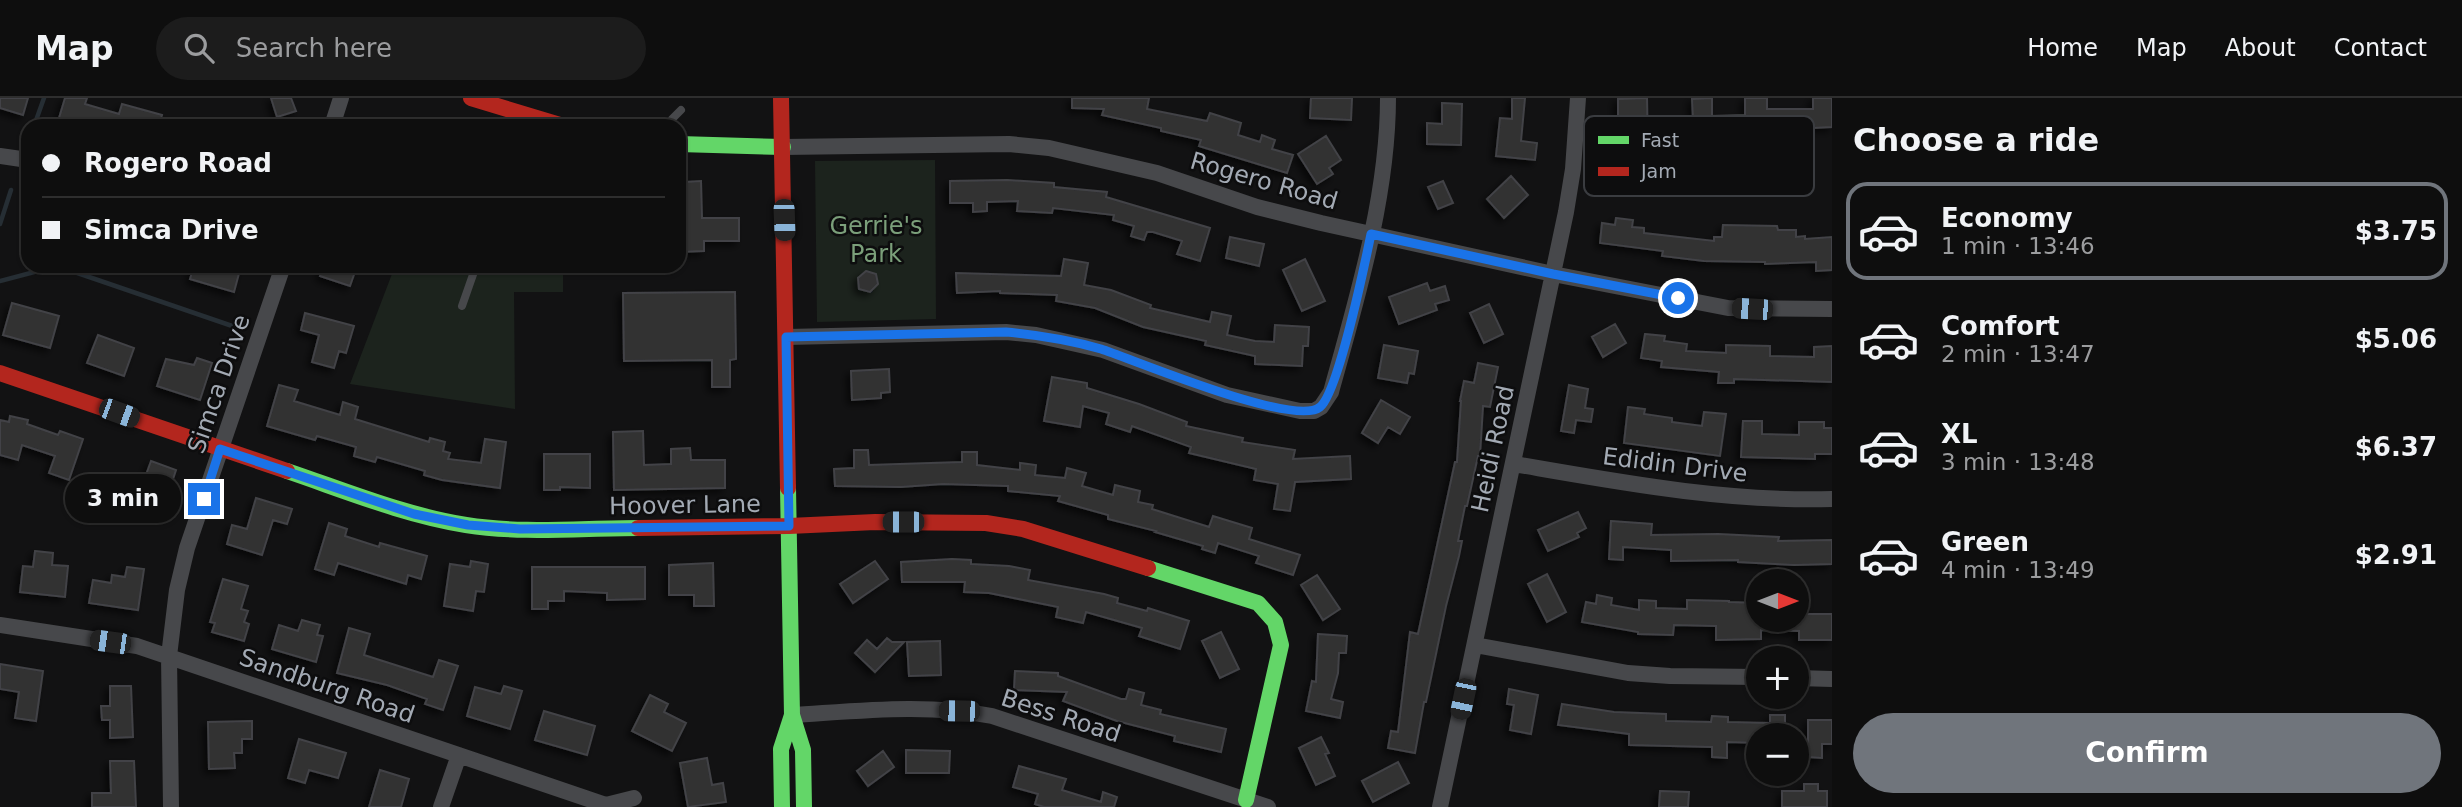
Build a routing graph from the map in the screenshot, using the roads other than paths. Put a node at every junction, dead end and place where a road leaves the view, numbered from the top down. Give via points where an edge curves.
1 (341, 98) edge
2 (471, 98) edge
3 (781, 98) edge
4 (1388, 98) edge
5 (1578, 98) edge
6 (681, 110) dead end
7 (334, 119) edge
8 (512, 119) edge
9 (672, 119) edge
10 (686, 144) edge
11 (783, 147) junction
12 (0, 156) edge
13 (21, 159) edge
14 (1371, 234) junction
15 (281, 273) edge
16 (473, 273) edge
17 (1553, 274) junction
18 (461, 306) dead end
19 (1832, 309) edge
20 (786, 337) junction
21 (0, 373) edge
22 (220, 449) junction
23 (1514, 464) junction
24 (1832, 499) edge
25 (789, 526) junction
26 (0, 625) edge
27 (1475, 645) junction
28 (169, 656) junction
29 (1746, 677) edge
30 (1809, 678) edge
31 (1832, 679) edge
32 (792, 715) junction
33 (459, 755) junction
34 (634, 798) dead end
35 (1246, 800) junction
36 (171, 807) edge
37 (441, 807) edge
38 (782, 807) edge
39 (804, 807) edge
40 (1268, 807) edge
41 (1440, 807) edge

1 - 7 street
2 - 8 street
3 - 11 street
4 - 14 street
5 - 17 street, Heidi Road via 1573,169
6 - 9 lane
10 - 11 street, Rogero Road
11 - 14 street, Rogero Road via 1009,144 1049,148 1157,173 1257,207
11 - 20 street
12 - 13 street
14 - 17 street, Rogero Road
14 - 20 street via 1331,392 1314,411 1227,396 1103,350 1036,335
15 - 22 street, Simca Drive
16 - 18 lane
17 - 19 street, Rogero Road via 1728,308
17 - 23 street, Heidi Road
20 - 25 street
21 - 22 street, Hoover Lane
22 - 25 street, Hoover Lane via 414,514 468,525 520,529
22 - 28 street, Simca Drive via 182,569
23 - 24 street, Edidin Drive via 1705,494
23 - 27 street, Heidi Road
25 - 32 street
25 - 35 street, Hoover Lane via 875,522 1009,526 1258,603 1275,620 1281,645
26 - 28 street, Sandburg Road via 137,646
27 - 29 street via 1628,673
27 - 41 street, Heidi Road
28 - 33 street, Sandburg Road
28 - 36 street, Simca Drive
30 - 31 street
32 - 35 street, Bess Road via 879,710 992,716
32 - 38 street via 781,749
32 - 39 street via 803,750
33 - 34 street, Sandburg Road via 606,805
33 - 37 street
35 - 40 street, Bess Road

